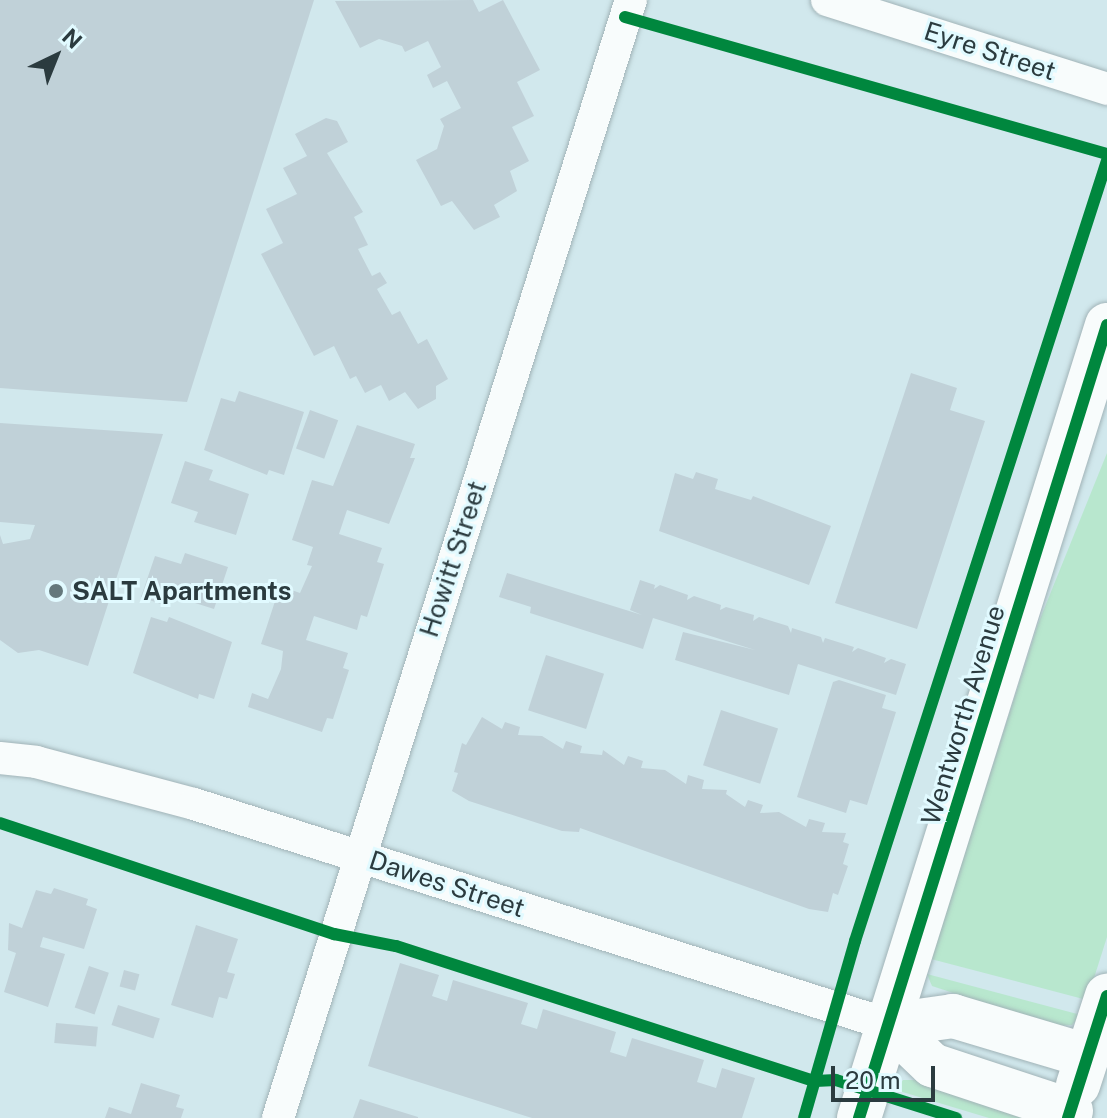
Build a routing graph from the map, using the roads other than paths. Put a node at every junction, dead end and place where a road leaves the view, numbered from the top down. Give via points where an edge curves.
1 (631, 0) edge
2 (827, 0) edge
3 (1107, 89) edge
4 (1106, 330) edge
5 (0, 758) edge
6 (359, 857) junction
7 (1107, 996) edge
8 (890, 1025) junction
9 (1097, 1059) edge
10 (1077, 1116) edge
11 (278, 1118) edge
12 (859, 1118) edge

1 - 6 street, Howitt Street
2 - 3 street, Eyre Street
4 - 8 main road, Wentworth Avenue
5 - 6 street, Dawes Street via 36,762 179,800
6 - 8 street, Dawes Street
6 - 11 street, Howitt Street
7 - 9 main road
8 - 9 main road via 953,1016
8 - 10 main road via 932,1065
8 - 12 main road, Wentworth Avenue
9 - 10 main road

